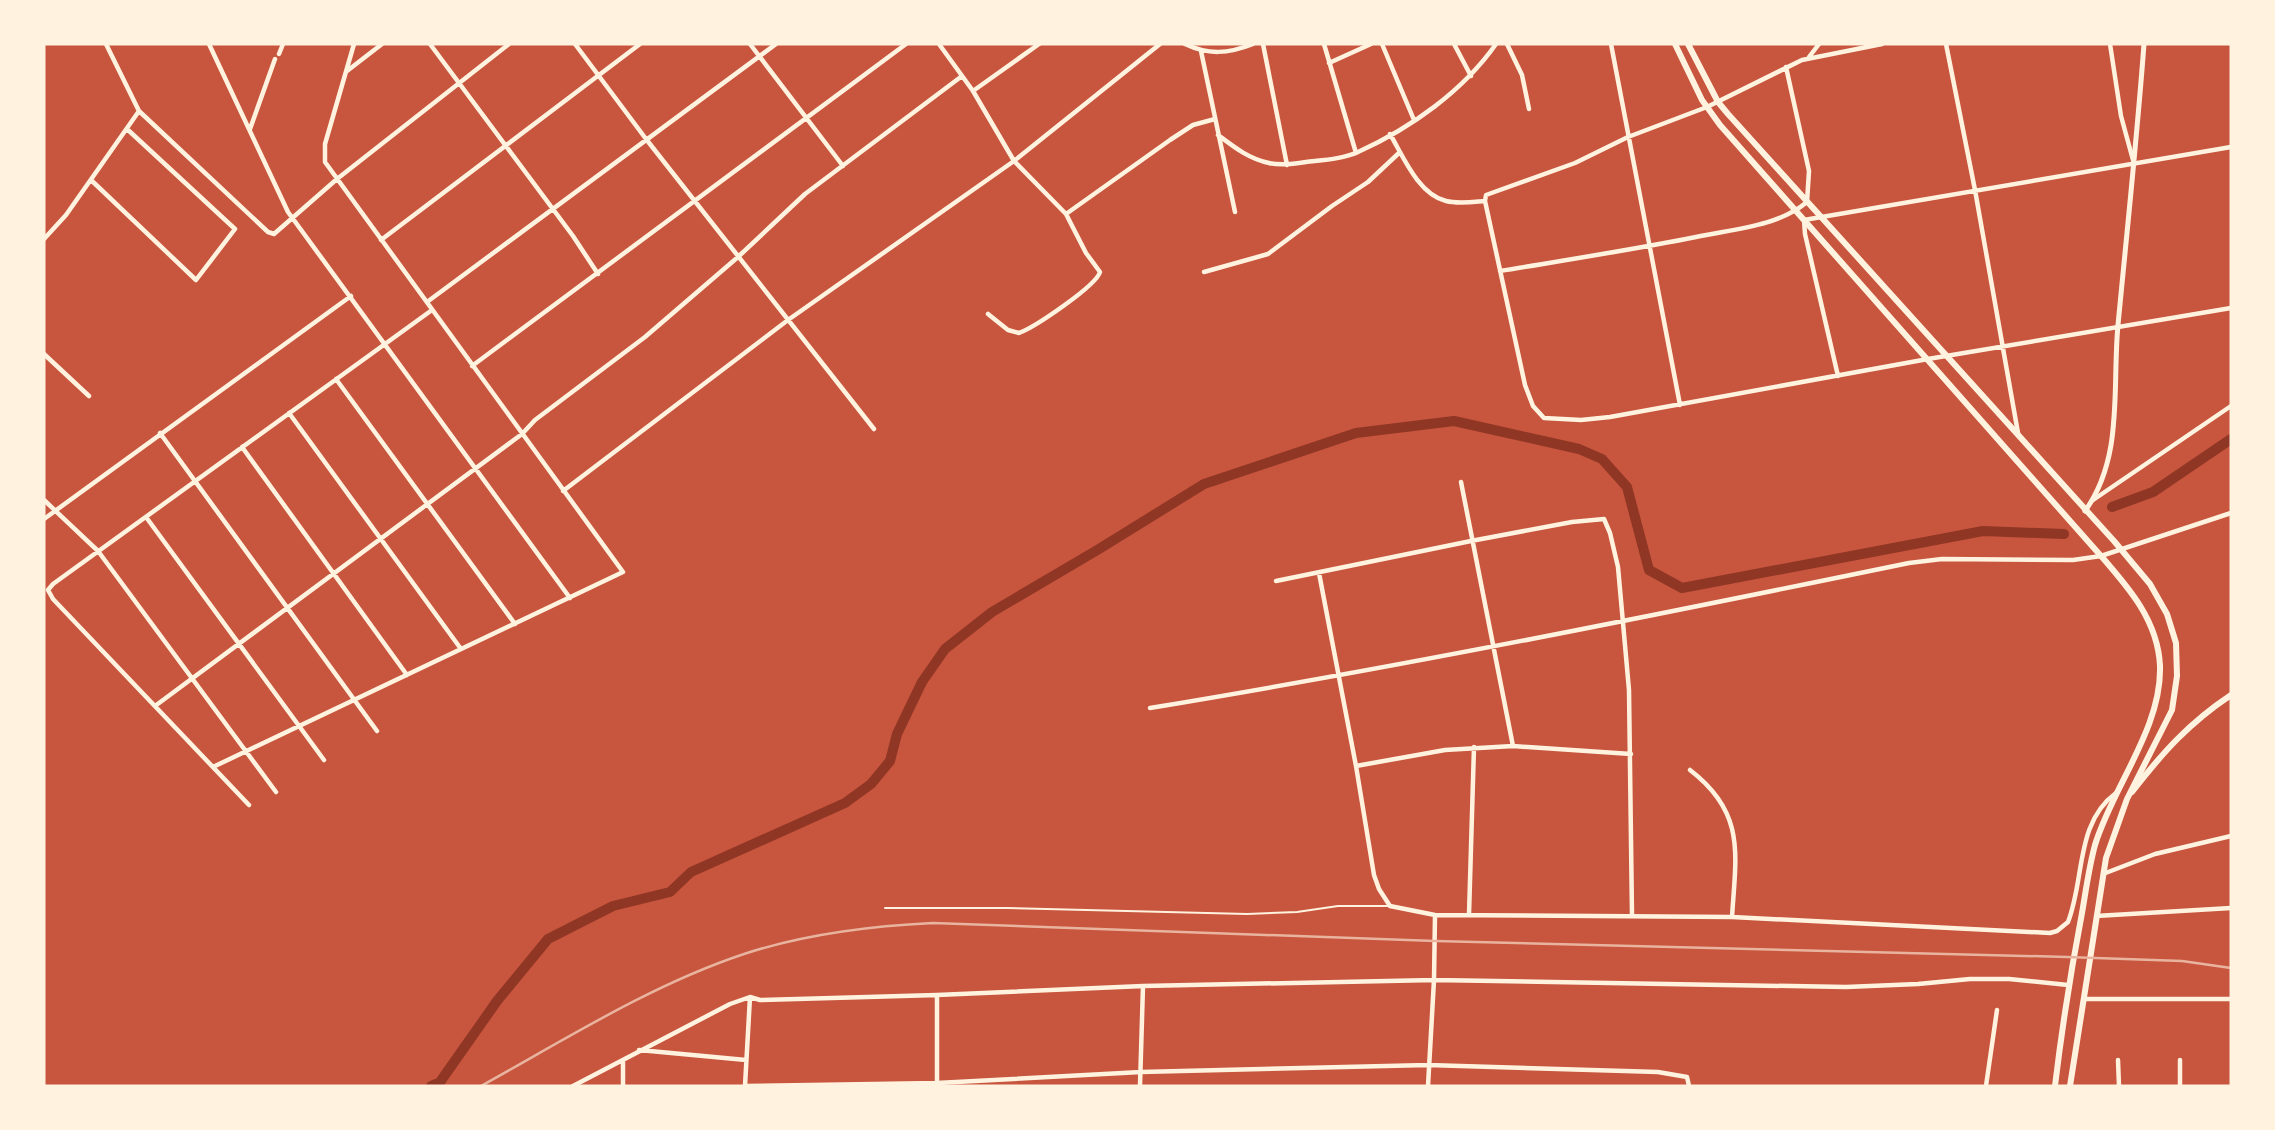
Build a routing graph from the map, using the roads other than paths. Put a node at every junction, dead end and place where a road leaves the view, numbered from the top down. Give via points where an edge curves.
1 (106, 44) edge
2 (209, 44) edge
3 (283, 44) edge
4 (354, 44) edge
5 (382, 44) edge
6 (430, 44) edge
7 (509, 44) edge
8 (575, 44) edge
9 (640, 44) edge
10 (750, 44) edge
11 (776, 44) edge
12 (906, 44) edge
13 (939, 44) edge
14 (1039, 44) edge
15 (1160, 44) edge
16 (1185, 44) edge
17 (1252, 44) edge
18 (1263, 44) edge
19 (1324, 44) edge
20 (1371, 44) edge
21 (1382, 44) edge
22 (1454, 44) edge
23 (1496, 44) edge
24 (1507, 44) edge
25 (1611, 44) edge
26 (1675, 44) edge
27 (1688, 44) edge
28 (1819, 44) edge
29 (1882, 44) edge
30 (1946, 44) edge
31 (2110, 44) edge
32 (2144, 44) edge
33 (1201, 51) junction
34 (279, 54) dead end
35 (760, 56) junction
36 (1808, 58) junction
37 (275, 59) dead end
38 (1329, 63) junction
39 (1786, 67) junction
40 (346, 72) junction
41 (598, 75) junction
42 (962, 76) junction
43 (1471, 76) junction
44 (458, 82) junction
45 (973, 91) junction
46 (1718, 102) junction
47 (1707, 107) junction
48 (1529, 109) dead end
49 (139, 111) junction
50 (806, 117) junction
51 (1215, 119) junction
52 (1414, 120) junction
53 (127, 129) junction
54 (250, 129) junction
55 (1390, 134) junction
56 (1218, 135) junction
57 (1628, 137) junction
58 (646, 139) junction
59 (505, 147) junction
60 (2231, 147) edge
61 (1400, 152) junction
62 (1356, 153) junction
63 (1014, 161) junction
64 (2135, 164) junction
65 (1287, 165) junction
66 (843, 166) junction
67 (337, 179) junction
68 (91, 180) junction
69 (1975, 190) junction
70 (693, 200) junction
71 (1485, 201) junction
72 (1807, 202) junction
73 (553, 210) junction
74 (1796, 211) junction
75 (1235, 212) dead end
76 (1066, 214) junction
77 (1820, 217) junction
78 (293, 218) junction
79 (1804, 220) junction
80 (44, 239) edge
81 (381, 240) junction
82 (1650, 246) junction
83 (738, 257) junction
84 (1500, 271) junction
85 (1204, 272) dead end
86 (598, 274) junction
87 (351, 296) junction
88 (426, 302) junction
89 (2231, 308) edge
90 (432, 310) junction
91 (988, 314) dead end
92 (788, 320) junction
93 (2118, 328) junction
94 (385, 344) junction
95 (2002, 347) junction
96 (44, 355) edge
97 (1945, 356) junction
98 (1928, 359) junction
99 (472, 366) junction
100 (1838, 376) junction
101 (336, 379) junction
102 (89, 396) dead end
103 (1680, 405) junction
104 (2231, 406) edge
105 (289, 413) junction
106 (874, 429) dead end
107 (160, 433) junction
108 (522, 434) junction
109 (2019, 438) junction
110 (242, 447) junction
111 (477, 469) junction
112 (195, 481) junction
113 (1461, 482) dead end
114 (563, 491) junction
115 (44, 500) edge
116 (2093, 500) junction
117 (428, 505) junction
118 (55, 510) junction
119 (2087, 513) junction
120 (2231, 513) edge
121 (146, 517) junction
122 (44, 519) edge
123 (381, 539) junction
124 (1471, 541) junction
125 (2121, 549) junction
126 (98, 551) junction
127 (2099, 553) junction
128 (1319, 573) junction
129 (334, 574) junction
130 (1276, 581) dead end
131 (570, 598) junction
132 (288, 608) junction
133 (1622, 623) junction
134 (515, 624) junction
135 (239, 644) junction
136 (1495, 646) junction
137 (461, 649) junction
138 (407, 675) junction
139 (1338, 677) junction
140 (192, 678) junction
141 (2231, 695) edge
142 (355, 700) junction
143 (155, 706) junction
144 (1150, 708) dead end
145 (299, 726) junction
146 (377, 731) dead end
147 (1513, 746) junction
148 (1474, 747) junction
149 (246, 751) junction
150 (1631, 754) junction
151 (324, 760) dead end
152 (1356, 766) junction
153 (213, 767) junction
154 (1690, 770) dead end
155 (276, 792) dead end
156 (2116, 792) junction
157 (2127, 799) junction
158 (250, 805) dead end
159 (2231, 836) edge
160 (2102, 874) junction
161 (1390, 906) junction
162 (885, 908) dead end
163 (2231, 908) edge
164 (1435, 915) junction
165 (1469, 915) junction
166 (1632, 915) junction
167 (2096, 916) junction
168 (1732, 917) junction
169 (1434, 980) junction
170 (2068, 985) junction
171 (1143, 986) junction
172 (937, 995) junction
173 (750, 997) junction
174 (2084, 999) junction
175 (2231, 999) edge
176 (1997, 1010) dead end
177 (639, 1051) junction
178 (746, 1060) junction
179 (2118, 1060) dead end
180 (2180, 1060) dead end
181 (623, 1061) junction
182 (1428, 1065) junction
183 (1141, 1072) junction
184 (937, 1085) edge
185 (573, 1086) edge
186 (623, 1086) edge
187 (745, 1086) edge
188 (1140, 1086) edge
189 (1428, 1086) edge
190 (1689, 1086) edge
191 (1986, 1086) edge
192 (2054, 1086) edge
193 (2070, 1086) edge
194 (2119, 1086) edge
195 (2180, 1086) edge

1 - 49 street
2 - 54 street
3 - 34 street
4 - 40 street
5 - 40 street
6 - 44 street
7 - 44 street
8 - 41 street
9 - 41 street
10 - 35 street
11 - 35 street
12 - 50 street
13 - 42 street
14 - 45 street
15 - 63 street
16 - 33 street
17 - 33 street
18 - 65 street
19 - 38 street
20 - 38 street
21 - 52 street
22 - 43 street
23 - 43 street
24 - 48 street via 1522,75
25 - 57 street
26 - 47 main road
27 - 46 main road
28 - 36 street
29 - 36 street
30 - 69 street
31 - 64 street via 2120,116
32 - 64 street
33 - 51 street
35 - 50 street
35 - 58 street
36 - 39 street
37 - 54 street
38 - 62 street
39 - 46 street
39 - 72 street via 1809,171
40 - 67 street via 324,155
41 - 58 street
41 - 59 street
42 - 45 street
42 - 66 street
43 - 52 street
44 - 59 street
44 - 67 street
45 - 63 street
46 - 47 street
46 - 72 main road
47 - 57 street
47 - 74 main road
49 - 53 street
49 - 78 street via 268,232 274,234
50 - 66 street
50 - 70 street
51 - 56 street
51 - 76 street via 1193,125
52 - 55 street
53 - 68 street
53 - 68 street via 235,229 196,280
54 - 78 street
55 - 61 street
55 - 62 street
56 - 65 street via 1254,159
56 - 75 street
57 - 71 street via 1575,163 1496,190 1486,195
57 - 82 street
58 - 70 street
58 - 73 street
59 - 73 street
59 - 81 street
60 - 64 street
61 - 71 street via 1433,195 1446,201
61 - 85 street via 1368,182 1268,254
62 - 65 street
63 - 76 street
63 - 92 street
64 - 69 street
64 - 93 street
66 - 83 street via 805,194
67 - 78 street
67 - 81 street
68 - 80 street
69 - 77 street
69 - 95 street
70 - 83 street
70 - 86 street
71 - 84 street
72 - 74 street
72 - 77 main road
73 - 86 street
73 - 88 street
74 - 79 main road
74 - 82 street via 1766,223
76 - 91 street via 1100,272 1097,280 1019,333
77 - 79 street
77 - 97 main road
78 - 87 street
79 - 98 main road
79 - 100 street
81 - 88 street
82 - 84 street
82 - 103 street
83 - 92 street
83 - 108 street
84 - 103 street via 1525,385 1533,406 1544,418 1610,417
86 - 99 street
87 - 94 street
87 - 107 street
88 - 90 street
89 - 93 street
90 - 94 street
90 - 99 street
92 - 106 street
92 - 114 street
93 - 95 street
93 - 116 street via 2111,452
94 - 101 street
94 - 111 street
95 - 97 street
95 - 109 street
96 - 102 street
97 - 98 street
97 - 109 main road
98 - 100 street
98 - 127 main road
99 - 108 street
100 - 103 street
101 - 105 street
101 - 117 street
104 - 116 street
105 - 110 street
105 - 123 street
107 - 112 street
107 - 118 street
108 - 111 street
108 - 114 street
109 - 119 main road
110 - 112 street
110 - 129 street
111 - 117 street
111 - 131 street
112 - 121 street
112 - 132 street
113 - 124 street
114 - 131 street via 623,572
115 - 118 street
116 - 119 street
117 - 123 street
117 - 134 street
118 - 122 street
118 - 126 street
119 - 125 main road
120 - 125 street
121 - 126 street
121 - 135 street
123 - 129 street
123 - 137 street
124 - 128 street
124 - 133 street via 1604,519 1618,566
124 - 136 street
125 - 127 street
125 - 157 main road via 2164,606 2177,659 2172,710
126 - 140 street
126 - 143 street via 53,584 49,595
127 - 133 street via 2073,560 1909,563
127 - 156 main road via 2141,606 2154,635 2160,667 2150,722
128 - 130 street
128 - 139 street
129 - 132 street
129 - 138 street
131 - 134 street
132 - 135 street
132 - 142 street
133 - 136 street
133 - 150 street
134 - 137 street
135 - 140 street
135 - 145 street
136 - 139 street
136 - 147 street
137 - 138 street
138 - 142 street
139 - 144 street
139 - 152 street
140 - 143 street
140 - 149 street
141 - 157 main road via 2174,740
142 - 145 street
142 - 146 street
143 - 153 street
145 - 149 street
145 - 151 street
147 - 148 street
147 - 150 street
148 - 152 street
148 - 165 street
149 - 153 street
149 - 155 street
150 - 166 street
152 - 161 street via 1374,875
153 - 158 street
154 - 168 street via 1716,793 1732,826
156 - 168 street via 2094,816 2071,914 2057,931
156 - 170 main road via 2095,847
157 - 160 main road
159 - 160 street via 2155,854
160 - 167 main road
161 - 162 lane via 1247,914
161 - 164 street
163 - 167 street
164 - 165 street
164 - 169 street
165 - 166 street
166 - 168 street
167 - 174 main road
169 - 170 street via 1846,987 1996,979
169 - 171 street
169 - 182 street
170 - 192 main road
171 - 172 street
171 - 183 street
172 - 173 street
172 - 184 street
173 - 177 street
173 - 178 street
174 - 175 street
174 - 193 main road
176 - 191 street
177 - 178 street
177 - 181 street
178 - 187 street
179 - 194 street
180 - 195 street
181 - 185 street
181 - 186 street
182 - 183 street
182 - 189 street
182 - 190 street via 1658,1072 1687,1077
183 - 184 street
183 - 188 street
184 - 187 street

